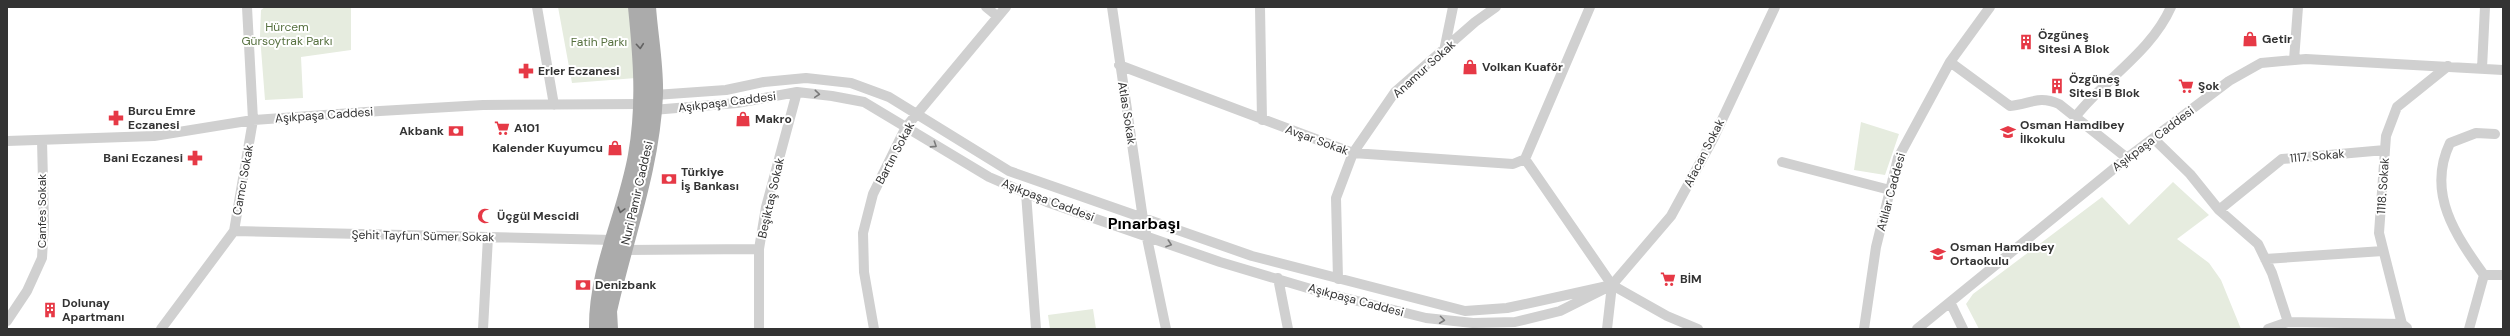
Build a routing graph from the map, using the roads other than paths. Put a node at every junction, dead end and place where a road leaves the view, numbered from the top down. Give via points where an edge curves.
1 (247, 7) edge
2 (537, 7) edge
3 (636, 7) edge
4 (648, 7) edge
5 (986, 7) edge
6 (1006, 7) edge
7 (1112, 7) edge
8 (1260, 7) edge
9 (1454, 7) edge
10 (1496, 7) edge
11 (1590, 7) edge
12 (1775, 7) edge
13 (1990, 7) edge
14 (2171, 7) edge
15 (2298, 7) edge
16 (2485, 7) edge
17 (997, 16) junction
18 (1444, 51) junction
19 (2294, 60) junction
20 (1950, 62) junction
21 (1119, 66) junction
22 (2448, 66) junction
23 (2482, 68) junction
24 (2503, 70) edge
25 (797, 92) junction
26 (650, 103) junction
27 (554, 104) junction
28 (916, 114) junction
29 (2076, 116) junction
30 (253, 120) junction
31 (1262, 120) junction
32 (906, 126) junction
33 (2495, 134) dead end
34 (2154, 139) junction
35 (42, 140) junction
36 (7, 141) edge
37 (2385, 150) junction
38 (1353, 153) junction
39 (2127, 158) junction
40 (1525, 159) junction
41 (1782, 162) dead end
42 (1890, 190) junction
43 (1026, 193) junction
44 (2219, 210) junction
45 (1143, 219) junction
46 (234, 231) junction
47 (1146, 236) junction
48 (488, 237) junction
49 (618, 245) junction
50 (759, 249) junction
51 (2383, 251) junction
52 (2265, 259) junction
53 (2484, 275) junction
54 (2503, 275) edge
55 (1278, 278) junction
56 (1338, 279) junction
57 (1612, 285) junction
58 (1950, 302) junction
59 (1426, 318) junction
60 (7, 321) edge
61 (2288, 322) junction
62 (2403, 327) edge
63 (161, 329) edge
64 (483, 329) edge
65 (598, 329) edge
66 (610, 329) edge
67 (759, 329) edge
68 (874, 329) edge
69 (1036, 329) edge
70 (1166, 329) edge
71 (1288, 329) edge
72 (1429, 329) edge
73 (1607, 329) edge
74 (1698, 329) edge
75 (1864, 329) edge
76 (1917, 329) edge
77 (1963, 329) edge
78 (2268, 329) edge
79 (2469, 329) edge

1 - 30 street, Camcı Sokak
2 - 27 street
3 -> 26 main road, Nuri Pamir Caddesi via 643,83
4 - 26 main road, Nuri Pamir Caddesi
5 - 17 street
6 - 17 street, Bartın Sokak
7 - 21 street, Atlas Sokak
8 - 31 street
9 - 18 street
10 - 18 street, Anamur Sokak via 1475,22
11 - 40 street
12 - 57 street, Afacan Sokak via 1713,139 1671,216
13 - 20 street, Atlılar Caddesi
14 - 29 street via 2164,23 2143,49 2085,104
15 - 19 street
16 - 23 street
17 - 28 street, Bartın Sokak
18 - 38 street, Anamur Sokak via 1396,92
19 - 22 street, Aşıkpaşa Caddesi
19 - 34 street, Aşıkpaşa Caddesi via 2261,63 2228,81
20 - 29 street via 2010,106 2047,99
20 - 42 street, Atlılar Caddesi via 1898,158
21 - 31 street, Avşar Sokak
21 - 45 street, Atlas Sokak
22 - 23 street, Aşıkpaşa Caddesi
22 - 37 street, 1118. Sokak via 2397,107 2386,136
23 - 24 street, Aşıkpaşa Caddesi
25 - 26 street, Aşıkpaşa Caddesi via 737,103
25 -> 32 street, Aşıkpaşa Caddesi via 864,102
25 - 50 street, Beşiktaş Sokak via 766,207
26 - 27 street, Aşıkpaşa Caddesi
26 - 28 street, Aşıkpaşa Caddesi via 764,82 806,78 851,83 889,97
26 - 49 main road, Nuri Pamir Caddesi via 648,157
27 - 30 street, Aşıkpaşa Caddesi via 459,106
28 - 32 street, Bartın Sokak
28 - 45 street, Aşıkpaşa Caddesi via 1009,171
29 - 39 street
30 - 35 street, Aşıkpaşa Caddesi via 154,136
30 - 46 street, Camcı Sokak
31 - 38 street, Avşar Sokak
32 -> 43 street, Aşıkpaşa Caddesi via 989,177
32 - 68 street, Bartın Sokak via 872,194 863,233 864,272
33 - 53 street via 2476,134 2450,143 2443,158 2444,198 2448,220
34 - 39 street, Aşıkpaşa Caddesi
34 - 44 street via 2190,174
35 - 36 street, Aşıkpaşa Caddesi
35 - 60 street, Canfes Sokak via 42,258 27,291
37 - 44 street, 1117. Sokak via 2282,159
37 - 51 street, 1118. Sokak via 2379,233
38 - 40 street, Avşar Sokak via 1513,164
38 - 56 street, Anamur Sokak via 1336,198
39 - 58 street, Aşıkpaşa Caddesi
40 - 57 street
41 - 42 street
42 - 75 street, Atlılar Caddesi via 1876,246
43 - 47 street, Aşıkpaşa Caddesi
43 - 69 street
44 - 52 street via 2258,244
45 - 47 street, Atlas Sokak
45 - 56 street, Aşıkpaşa Caddesi via 1252,256
46 - 48 street, Şehit Tayfun Sümer Sokak
46 - 63 street, Camcı Sokak
47 -> 55 street, Aşıkpaşa Caddesi via 1220,262
47 - 70 street, Atlas Sokak
48 - 49 street, Şehit Tayfun Sümer Sokak
48 - 64 street
49 - 50 street, Şehit Tayfun Sümer Sokak
49 - 65 main road, Nuri Pamir Caddesi via 597,310
49 - 66 main road, Nuri Pamir Caddesi via 609,311
50 - 67 street, Beşiktaş Sokak
51 - 52 street
51 - 62 street, 1118. Sokak
52 - 61 street
53 - 54 street
53 - 79 street
55 - 59 street, Aşıkpaşa Caddesi via 1321,292
55 - 71 street
56 - 57 street, Aşıkpaşa Caddesi via 1465,311 1507,308
59 -> 57 street, Aşıkpaşa Caddesi via 1473,323 1515,322 1560,311
57 - 73 street
57 - 74 street via 1667,316
58 - 76 street, Aşıkpaşa Caddesi
58 - 77 street
59 - 72 street
61 - 62 street
61 - 78 street

